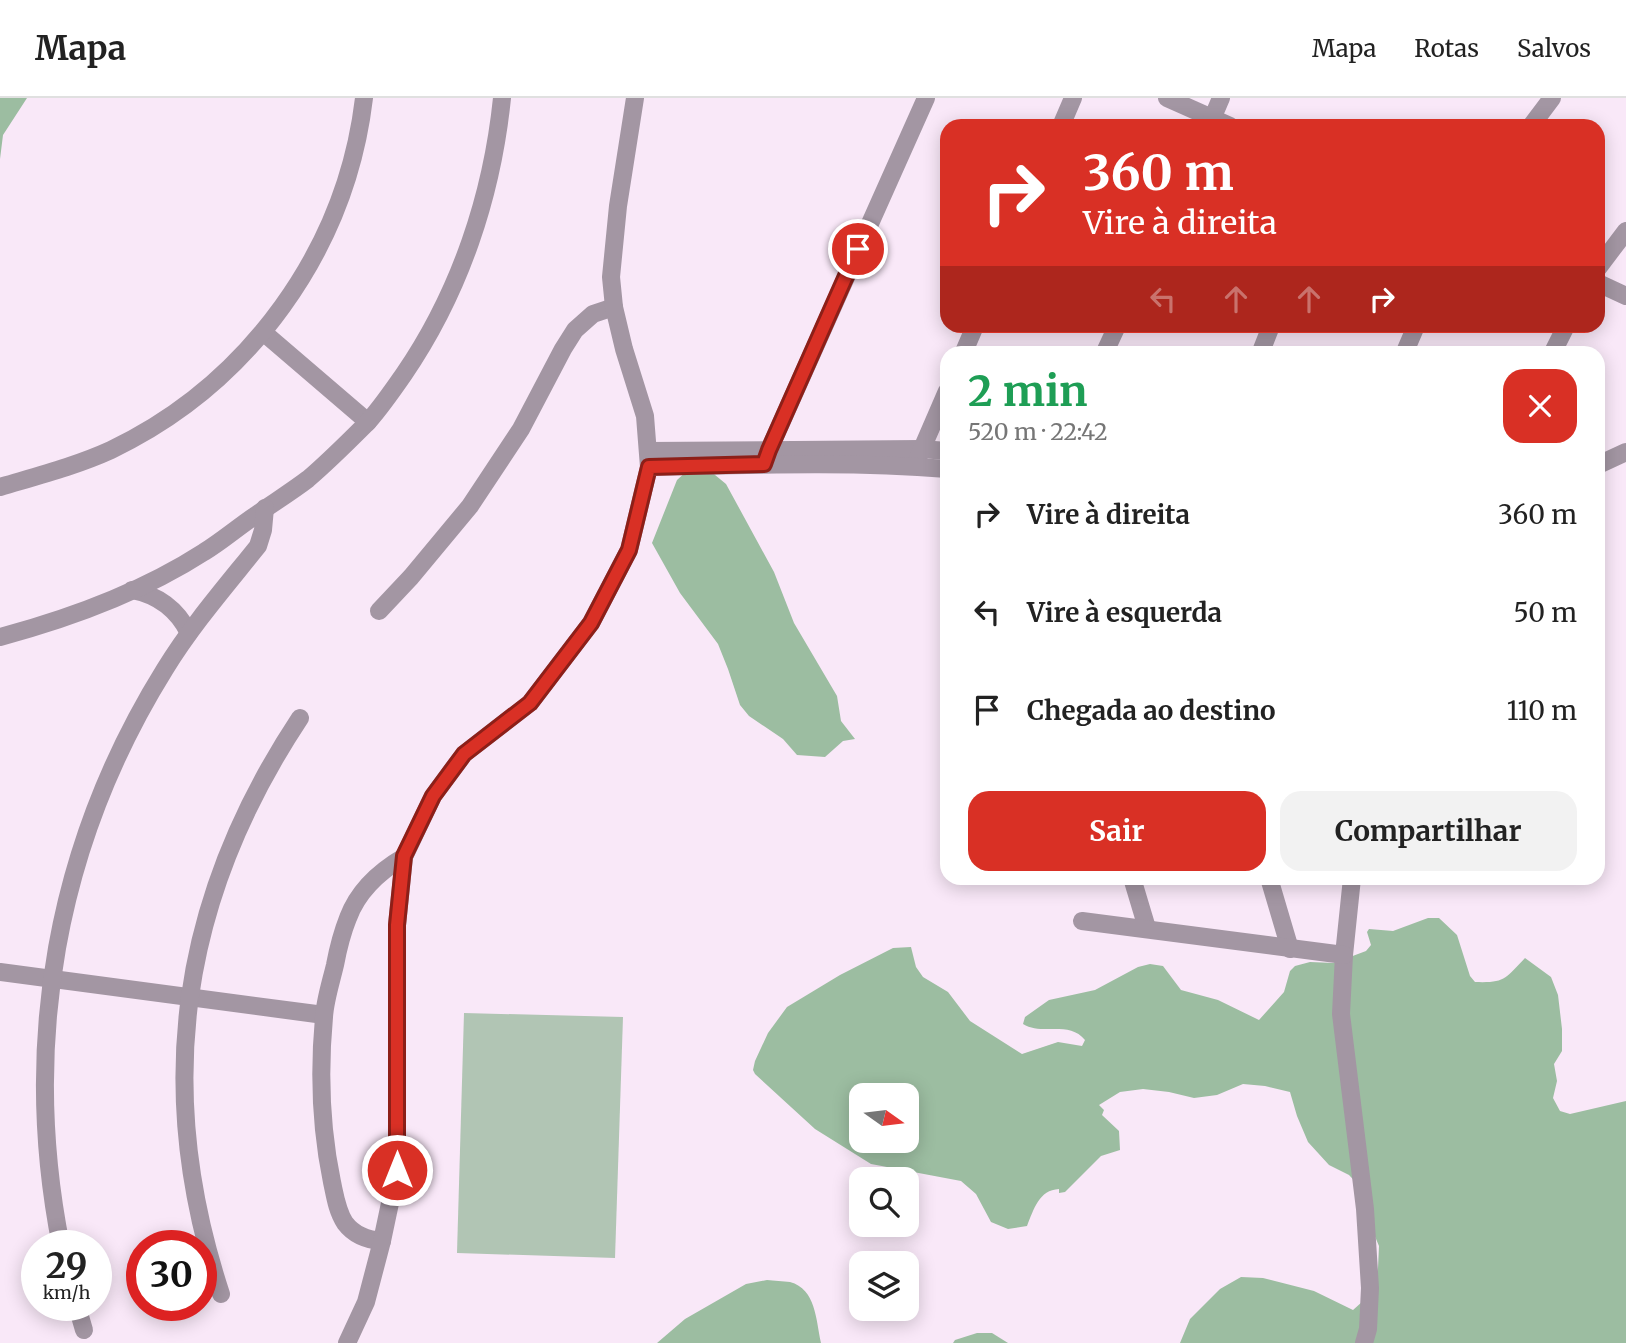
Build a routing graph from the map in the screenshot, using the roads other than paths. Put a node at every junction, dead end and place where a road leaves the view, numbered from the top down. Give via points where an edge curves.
1 (364, 98) edge
2 (502, 98) edge
3 (635, 98) edge
4 (926, 98) edge
5 (1073, 98) edge
6 (1167, 98) edge
7 (1221, 98) edge
8 (1552, 98) edge
9 (1064, 119) edge
10 (1206, 119) edge
11 (1212, 119) edge
12 (1536, 119) edge
13 (1626, 231) edge
14 (1605, 259) edge
15 (1605, 286) edge
16 (1626, 296) edge
17 (614, 307) junction
18 (263, 332) junction
19 (940, 407) edge
20 (368, 422) junction
21 (1626, 452) edge
22 (940, 453) edge
23 (767, 457) junction
24 (918, 458) junction
25 (649, 459) junction
26 (1605, 462) edge
27 (940, 466) edge
28 (0, 487) edge
29 (265, 508) junction
30 (132, 590) junction
31 (379, 611) dead end
32 (189, 632) junction
33 (0, 637) edge
34 (300, 718) dead end
35 (404, 856) junction
36 (1134, 885) edge
37 (1271, 885) edge
38 (1351, 885) edge
39 (1082, 921) dead end
40 (1147, 928) junction
41 (1290, 949) junction
42 (1344, 956) junction
43 (0, 972) edge
44 (51, 979) junction
45 (190, 998) junction
46 (324, 1015) junction
47 (58, 1230) edge
48 (382, 1241) junction
49 (221, 1294) dead end
50 (81, 1321) edge
51 (84, 1330) dead end
52 (347, 1343) edge
53 (1364, 1343) edge

1 - 18 street via 349,170 328,228 299,282
2 - 20 street via 492,164 461,267 424,343
3 - 17 street via 618,206 611,277
4 - 23 street
5 - 9 street
6 - 10 street
7 - 11 street
8 - 12 street
13 - 14 street
15 - 16 street
17 - 25 street via 645,416
17 - 31 street via 593,314 575,330 521,429 470,506
18 - 20 street
18 - 28 street via 209,386 138,435 80,463
19 - 24 street
20 - 29 street via 307,479
21 - 26 street
22 - 24 street
23 - 24 street
23 - 25 street
24 - 27 street
25 - 35 street via 629,550 591,623 530,703 464,754 433,796
29 - 30 street via 205,552
29 - 32 street via 258,545
30 - 32 street via 168,605
30 - 33 street
32 - 44 street via 144,703 107,778 67,897
34 - 45 street via 260,783 228,851 205,923
35 - 46 street via 377,876 353,907 338,949
35 - 48 street via 397,925 397,1170
36 - 40 street
37 - 41 street
38 - 42 street
39 - 40 street
40 - 41 street
41 - 42 street
42 - 53 street via 1341,1014 1370,1289
43 - 44 street
44 - 45 street
44 - 47 street via 44,1097
45 - 46 street
45 - 49 street via 185,1072 188,1147 200,1222
46 - 48 street via 325,1140 338,1207 344,1222 356,1233
48 - 52 street via 366,1302
50 - 51 street

